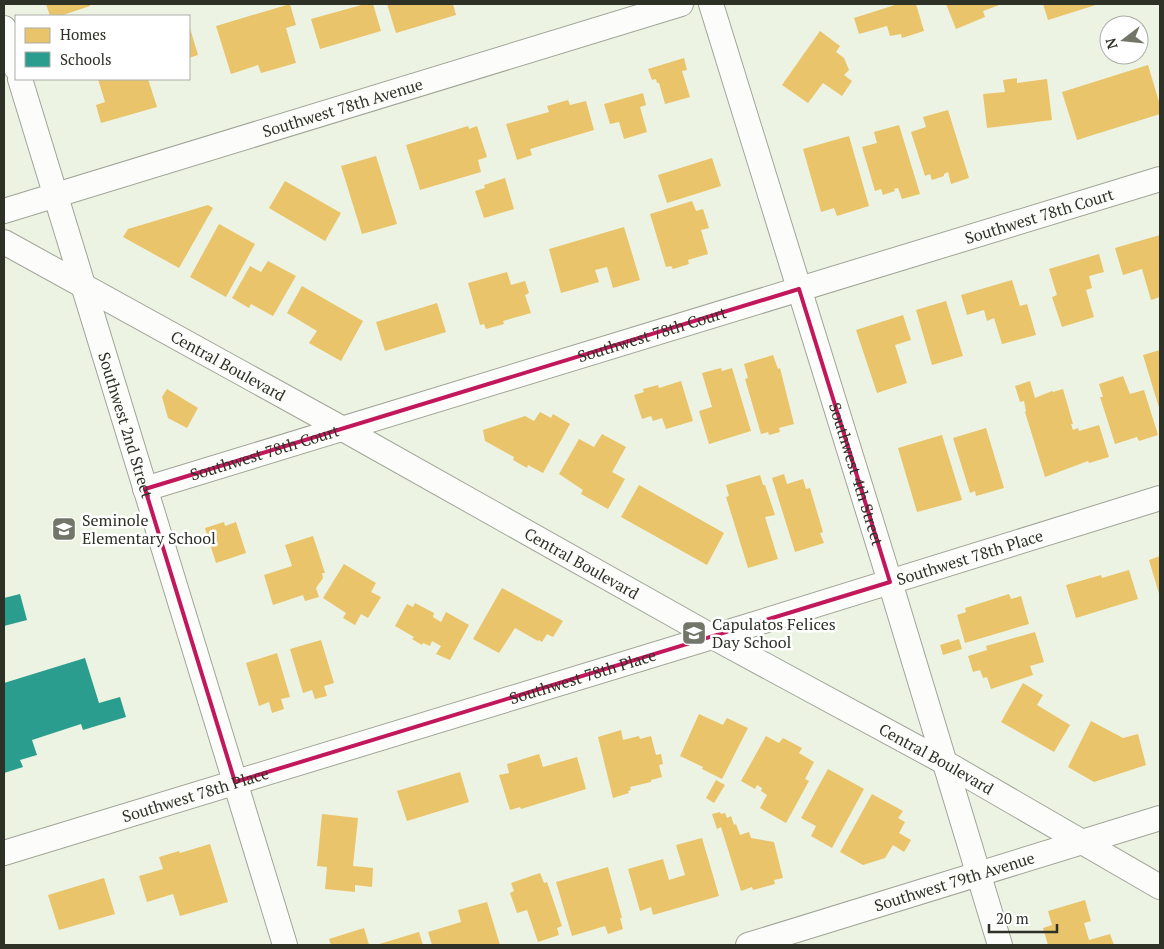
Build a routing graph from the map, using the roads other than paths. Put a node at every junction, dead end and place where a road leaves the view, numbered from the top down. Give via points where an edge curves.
1 (681, 4) edge
2 (711, 4) edge
3 (4, 28) edge
4 (15, 65) edge
5 (20, 80) edge
6 (1160, 179) edge
7 (56, 196) junction
8 (4, 211) edge
9 (4, 242) edge
10 (84, 286) junction
11 (799, 289) junction
12 (343, 429) junction
13 (144, 489) junction
14 (1160, 498) edge
15 (890, 582) junction
16 (713, 637) junction
17 (944, 762) junction
18 (235, 782) junction
19 (1160, 818) edge
20 (1082, 843) junction
21 (4, 853) edge
22 (978, 874) junction
23 (1160, 887) edge
24 (285, 945) edge
25 (748, 945) edge
26 (1000, 945) edge

1 - 7 street, Southwest 78th Avenue
2 - 11 street, Southwest 4th Street
3 - 4 street
5 - 7 street, Southwest 2nd Street
6 - 11 street, Southwest 78th Court
7 - 8 street, Southwest 78th Avenue
7 - 10 street, Southwest 2nd Street
9 - 10 street, Central Boulevard
10 - 12 street, Central Boulevard
10 - 13 street, Southwest 2nd Street
11 - 12 street, Southwest 78th Court
11 - 15 street, Southwest 4th Street
12 - 13 street, Southwest 78th Court
12 - 16 street, Central Boulevard
13 - 18 street, Southwest 2nd Street
14 - 15 street, Southwest 78th Place
15 - 16 street, Southwest 78th Place
15 - 17 street, Southwest 4th Street
16 - 17 street, Central Boulevard
16 - 18 street, Southwest 78th Place
17 - 20 street, Central Boulevard
17 - 22 street, Southwest 4th Street
18 - 21 street, Southwest 78th Place
18 - 24 street, Southwest 2nd Street
19 - 20 street, Southwest 79th Avenue
20 - 22 street, Southwest 79th Avenue
20 - 23 street, Central Boulevard
22 - 25 street, Southwest 79th Avenue
22 - 26 street, Southwest 4th Street

